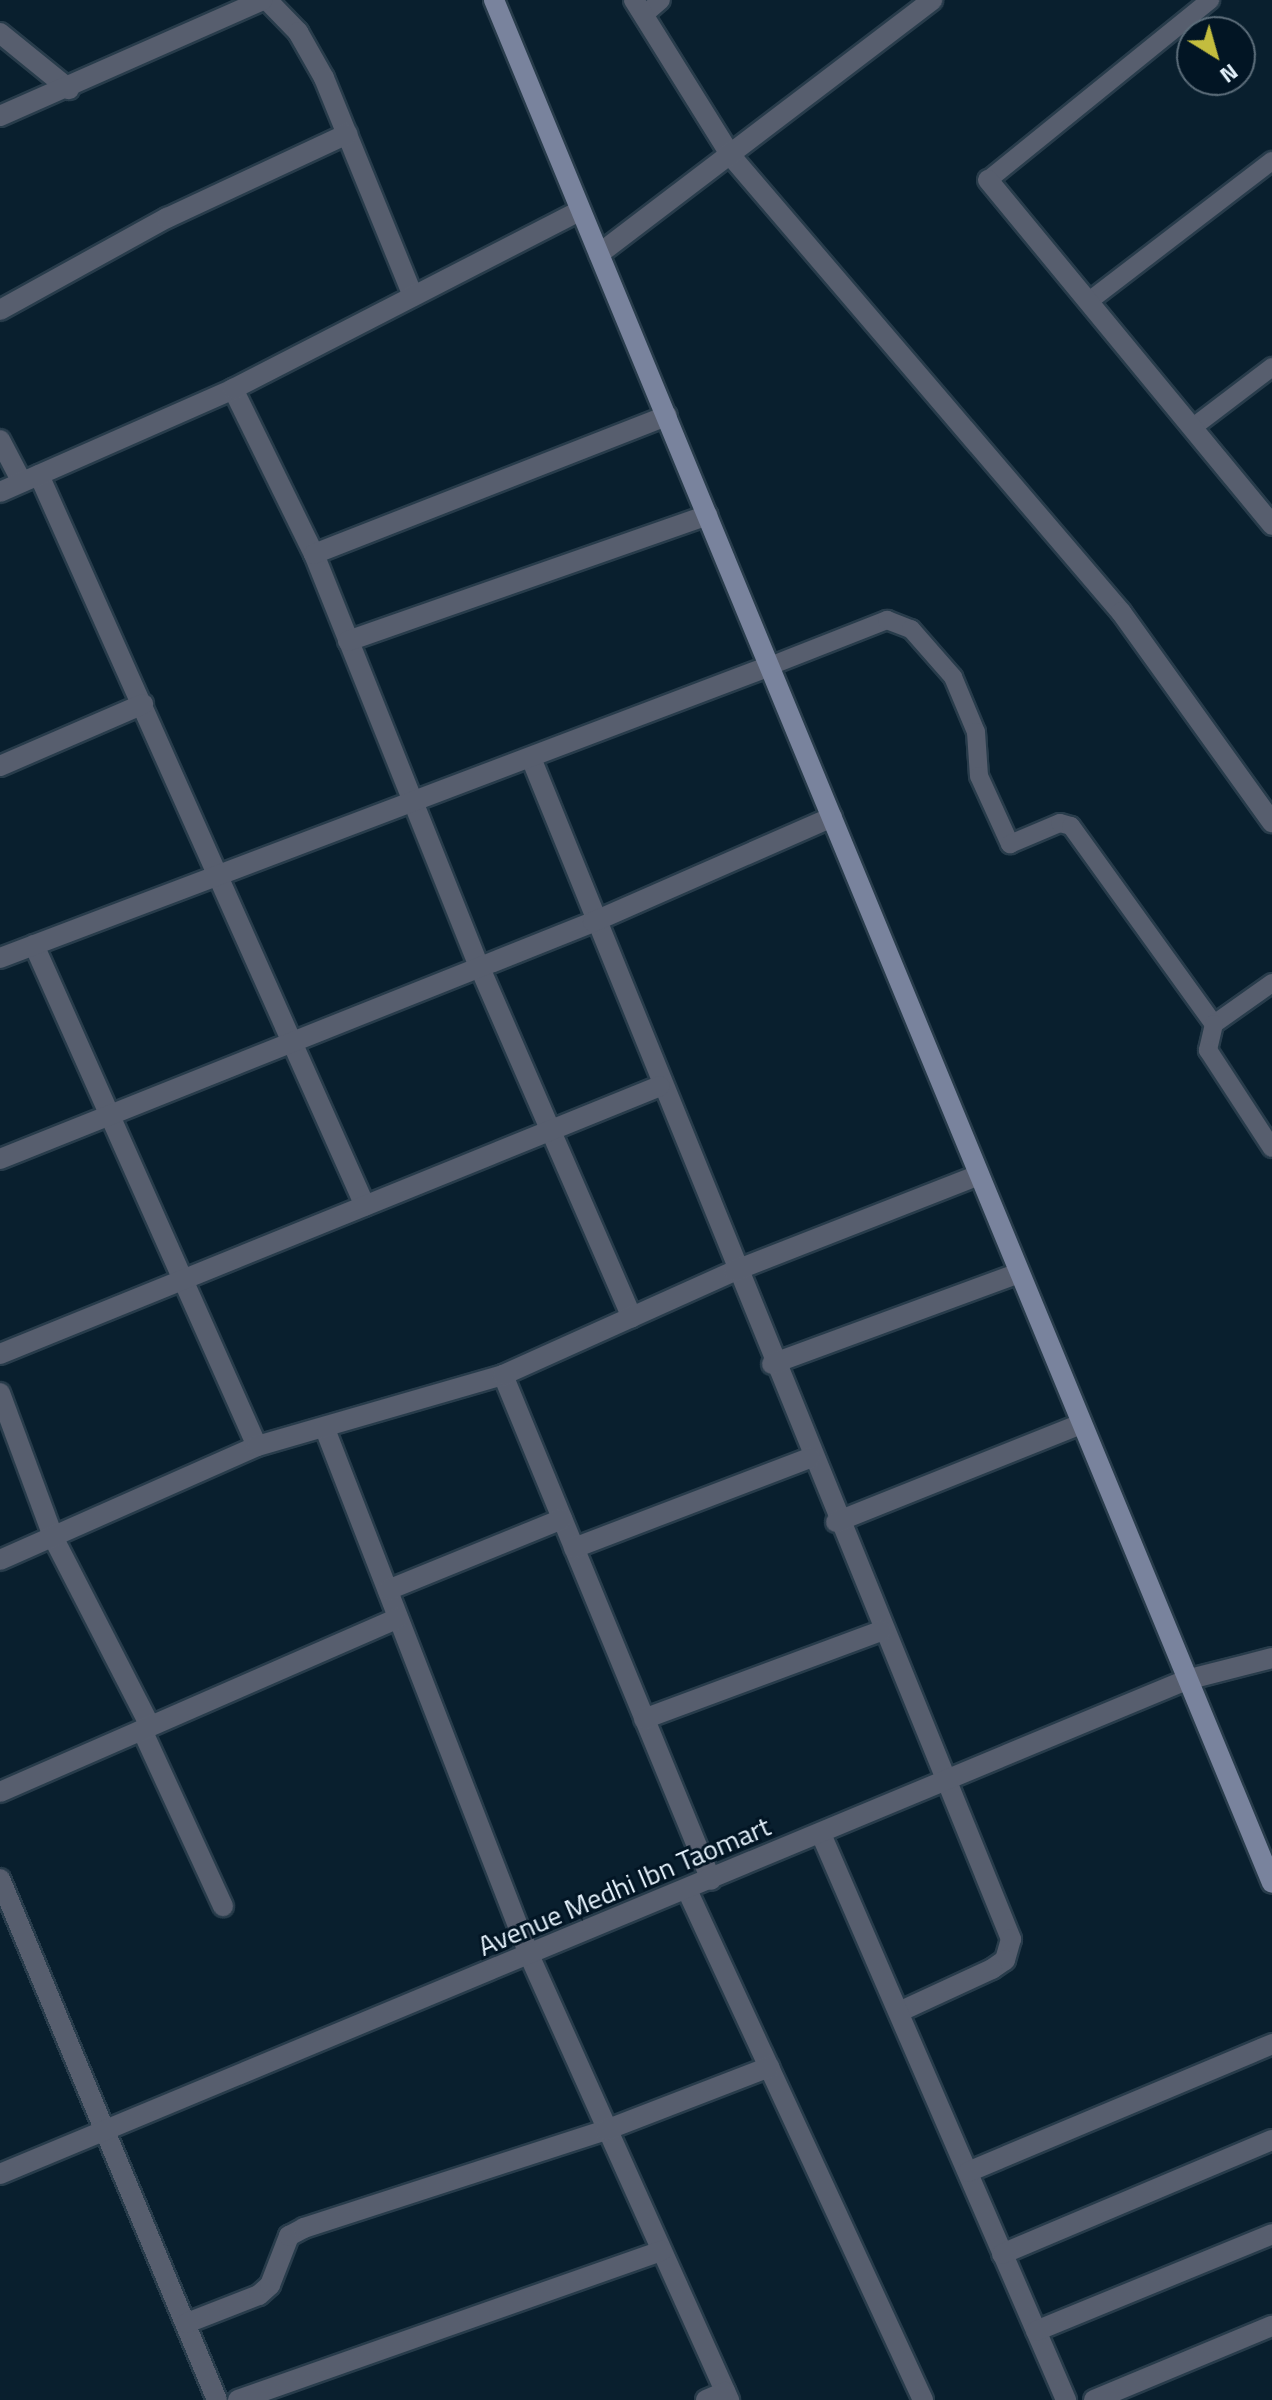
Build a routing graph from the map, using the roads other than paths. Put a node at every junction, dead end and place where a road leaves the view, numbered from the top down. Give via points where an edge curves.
1 (265, 0) edge
2 (481, 0) edge
3 (494, 0) edge
4 (661, 0) edge
5 (932, 0) edge
6 (1210, 0) edge
7 (640, 7) edge
8 (0, 33) edge
9 (510, 37) junction
10 (69, 89) junction
11 (0, 116) edge
12 (347, 134) junction
13 (731, 156) junction
14 (1272, 161) edge
15 (988, 180) joint
16 (580, 211) junction
17 (599, 254) junction
18 (413, 296) junction
19 (1088, 302) junction
20 (0, 310) edge
21 (1272, 367) edge
22 (233, 389) junction
23 (667, 416) junction
24 (1192, 428) junction
25 (0, 440) edge
26 (30, 479) junction
27 (0, 492) edge
28 (708, 515) junction
29 (1272, 525) edge
30 (314, 554) junction
31 (348, 641) junction
32 (770, 666) junction
33 (143, 704) junction
34 (531, 758) junction
35 (0, 766) edge
36 (412, 804) junction
37 (832, 817) junction
38 (1272, 822) edge
39 (221, 876) junction
40 (593, 922) junction
41 (34, 945) junction
42 (0, 958) edge
43 (480, 968) junction
44 (1272, 983) edge
45 (1214, 1024) junction
46 (294, 1044) junction
47 (660, 1086) junction
48 (107, 1116) junction
49 (551, 1132) junction
50 (1272, 1148) edge
51 (0, 1159) edge
52 (979, 1175) junction
53 (365, 1206) junction
54 (734, 1271) junction
55 (1019, 1273) junction
56 (183, 1278) junction
57 (632, 1317) junction
58 (0, 1354) edge
59 (772, 1364) junction
60 (503, 1375) junction
61 (0, 1393) edge
62 (1081, 1424) junction
63 (325, 1429) junction
64 (257, 1446) junction
65 (810, 1458) junction
66 (562, 1519) junction
67 (836, 1522) junction
68 (54, 1539) junction
69 (574, 1548) junction
70 (0, 1560) edge
71 (388, 1590) junction
72 (398, 1618) junction
73 (881, 1631) junction
74 (1272, 1658) edge
75 (1186, 1680) junction
76 (644, 1719) junction
77 (146, 1728) junction
78 (942, 1783) junction
79 (0, 1792) edge
80 (821, 1834) junction
81 (0, 1879) edge
82 (711, 1880) junction
83 (1272, 1883) edge
84 (687, 1890) junction
85 (223, 1906) dead end
86 (530, 1957) junction
87 (899, 2012) junction
88 (1272, 2044) edge
89 (769, 2067) junction
90 (109, 2127) junction
91 (606, 2130) junction
92 (1272, 2140) edge
93 (968, 2172) junction
94 (0, 2174) edge
95 (1272, 2234) edge
96 (662, 2251) junction
97 (1002, 2254) junction
98 (187, 2323) junction
99 (1272, 2326) edge
100 (1036, 2331) junction
101 (720, 2397) edge
102 (916, 2398) edge
103 (217, 2400) edge
104 (238, 2400) edge
105 (1066, 2400) edge
106 (1094, 2400) edge

1 - 10 street
1 - 12 street via 298,32
2 - 9 main road
3 - 9 main road
4 - 7 lane
5 - 13 street
6 - 15 lane
7 - 13 street
8 - 10 street
9 - 16 main road
10 - 11 street
12 - 18 street
12 - 20 street via 167,218
13 - 17 street
13 - 38 street via 1121,612
14 - 19 lane
15 - 19 street
16 - 17 main road
16 - 18 street
17 - 23 main road
18 - 22 street
19 - 24 street
21 - 24 lane
22 - 26 street
22 - 30 street
23 - 28 main road
23 - 30 street
24 - 29 street
25 - 26 street
26 - 27 street
26 - 33 street
28 - 31 street
28 - 32 main road
30 - 31 street
31 - 36 street
32 - 34 street
32 - 37 main road
32 - 45 lane via 887,620 911,629 953,677 976,732 979,776 1010,844 1060,823 1071,826
33 - 35 street
33 - 39 street
34 - 36 street
34 - 40 street
36 - 39 street
36 - 43 street
37 - 40 street
37 - 52 main road
39 - 41 street
39 - 46 street
40 - 43 street
40 - 47 street
41 - 42 street
41 - 48 street
43 - 46 street
43 - 49 street
44 - 45 lane
45 - 50 lane via 1213,1060
46 - 48 street
46 - 53 street
47 - 49 street
47 - 54 street
48 - 51 street
48 - 56 street
49 - 53 street
49 - 57 street
52 - 54 street
52 - 55 main road
53 - 56 street
54 - 57 street
54 - 59 street
55 - 59 street
55 - 62 main road
56 - 58 street
56 - 64 street
57 - 60 street
59 - 65 street
60 - 63 street
60 - 66 street
61 - 68 street
62 - 67 street
62 - 75 main road
63 - 64 street
63 - 71 street
64 - 68 street
65 - 67 street
65 - 69 street
66 - 69 street
66 - 71 street
67 - 73 street
68 - 70 street
68 - 77 street
69 - 76 street
71 - 72 street
72 - 77 street
72 - 86 street
73 - 76 street
73 - 78 street
74 - 75 street, Avenue Medhi Ibn Taomart
75 - 78 street, Avenue Medhi Ibn Taomart
75 - 83 main road
76 - 82 street
77 - 79 street
77 - 85 street
78 - 80 street, Avenue Medhi Ibn Taomart
78 - 87 street via 1011,1939 1009,1952 992,1969
80 - 82 street, Avenue Medhi Ibn Taomart
80 - 87 street
81 - 90 street
82 - 84 street, Avenue Medhi Ibn Taomart
84 - 86 street, Avenue Medhi Ibn Taomart
84 - 89 street
86 - 90 street, Avenue Medhi Ibn Taomart
86 - 91 street
87 - 93 street
88 - 93 street
89 - 91 street
89 - 102 street
90 - 94 street, Avenue Medhi Ibn Taomart
90 - 98 street
91 - 96 street
91 - 98 street via 304,2228 289,2236 270,2285 259,2295
92 - 97 street
93 - 97 street
95 - 100 street
96 - 101 street
96 - 104 street
97 - 100 street
98 - 103 street
99 - 106 street
100 - 105 street

